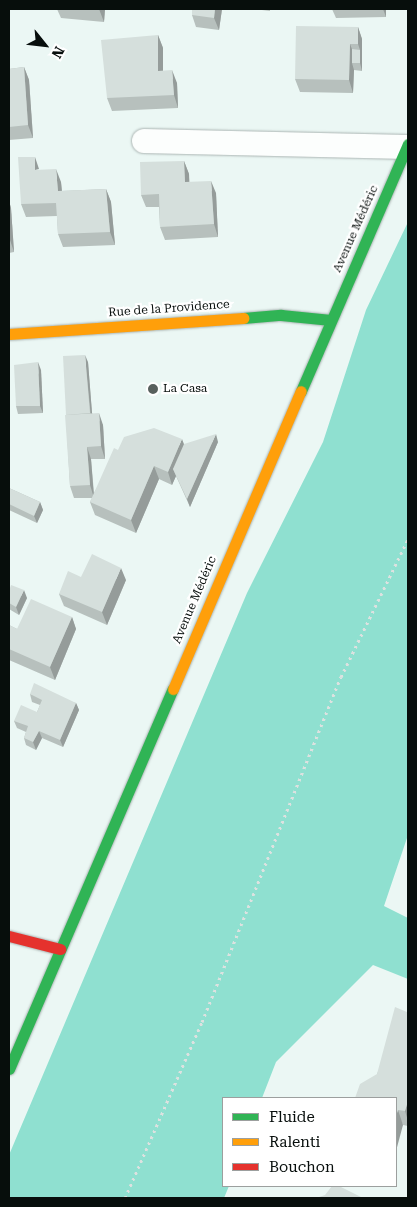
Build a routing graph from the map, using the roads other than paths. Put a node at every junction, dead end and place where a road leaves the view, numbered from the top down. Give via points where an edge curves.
1 (144, 141) dead end
2 (408, 145) edge
3 (331, 320) junction
4 (9, 334) edge
5 (9, 936) edge
6 (60, 949) junction
7 (9, 1069) edge

1 - 2 lane
2 - 3 main road, Avenue Médéric
3 - 4 main road, Rue de la Providence via 281,315
3 - 6 main road, Avenue Médéric
5 - 6 main road
6 - 7 main road, Avenue Médéric

